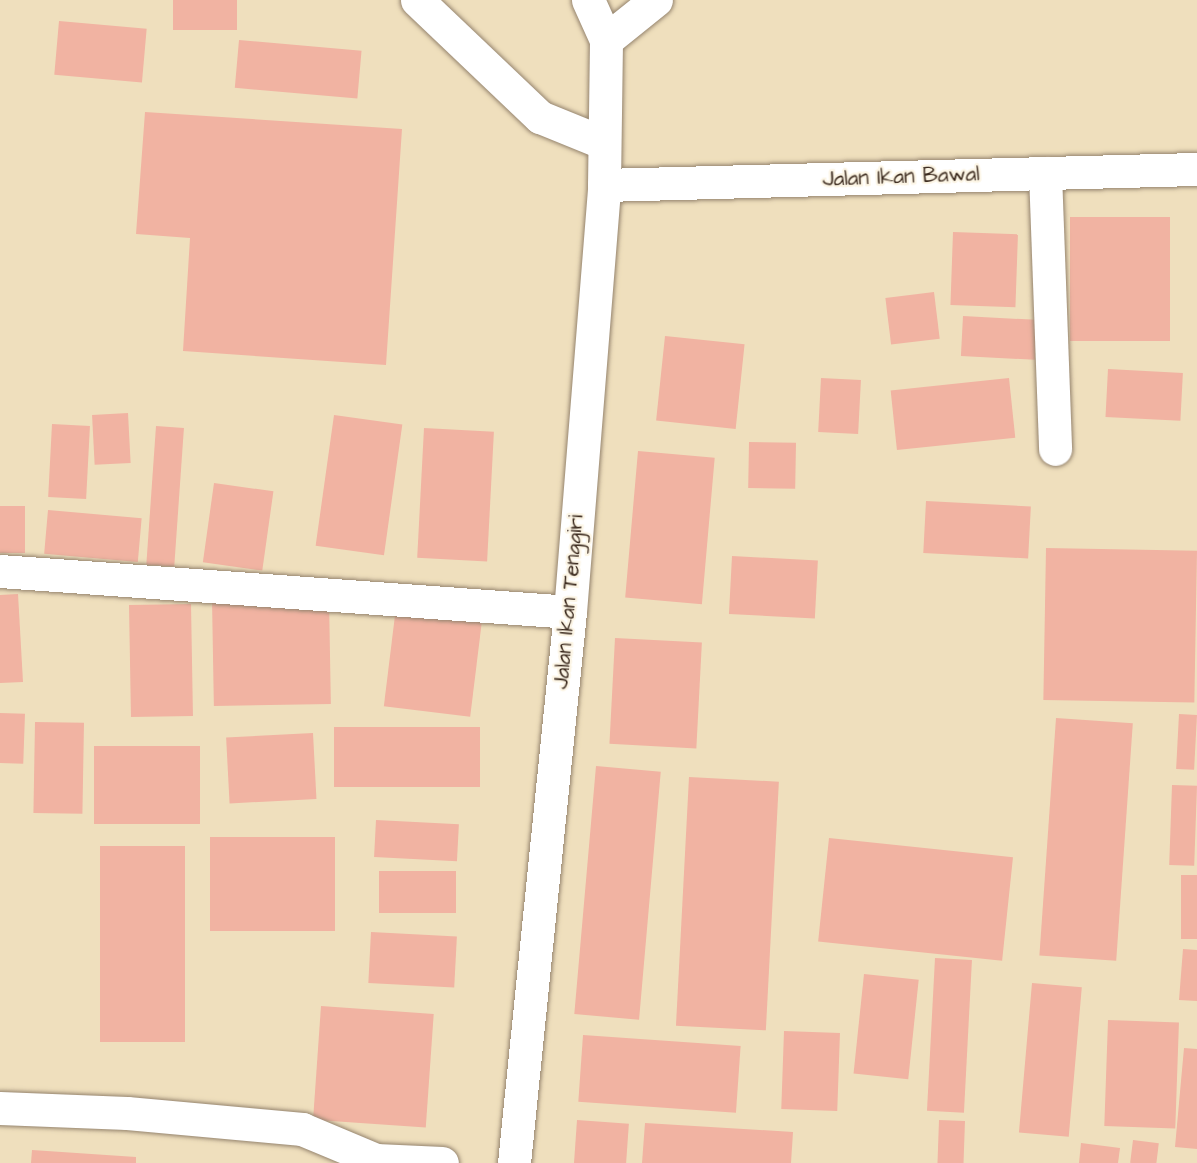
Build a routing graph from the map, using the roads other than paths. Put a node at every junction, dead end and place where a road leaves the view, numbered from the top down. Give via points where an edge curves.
1 (417, 0) edge
2 (588, 0) edge
3 (656, 0) edge
4 (606, 40) junction
5 (604, 143) junction
6 (1197, 169) edge
7 (1045, 173) junction
8 (604, 185) junction
9 (1055, 449) dead end
10 (0, 571) edge
11 (570, 612) junction
12 (0, 1108) edge
13 (442, 1163) edge
14 (514, 1163) edge

1 - 5 main road via 540,117
2 - 4 main road
3 - 4 main road
4 - 5 main road, Jalan Ikan Tenggiri
5 - 8 main road, Jalan Ikan Tenggiri
6 - 7 main road, Jalan Ikan Bawal
7 - 8 main road, Jalan Ikan Bawal
7 - 9 main road
8 - 11 main road, Jalan Ikan Tenggiri
10 - 11 main road
11 - 14 main road, Jalan Ikan Tenggiri
12 - 13 main road via 127,1113 302,1129 376,1160

